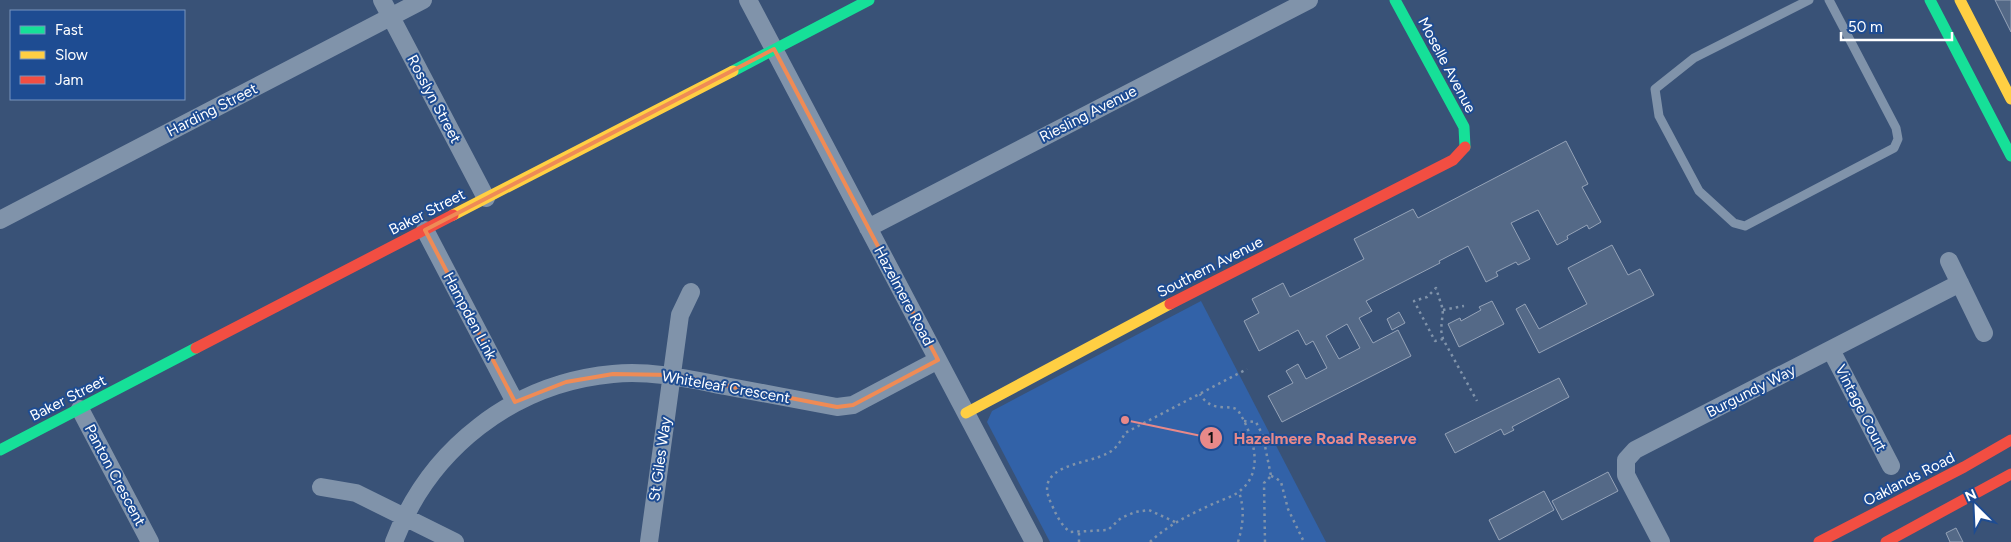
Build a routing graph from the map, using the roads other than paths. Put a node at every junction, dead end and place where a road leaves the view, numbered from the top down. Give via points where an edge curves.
1 (382, 0) edge
2 (423, 0) edge
3 (748, 0) edge
4 (869, 0) edge
5 (1309, 0) edge
6 (1395, 0) edge
7 (1809, 0) edge
8 (1829, 0) edge
9 (1930, 0) edge
10 (1960, 0) edge
11 (391, 17) junction
12 (774, 49) junction
13 (2011, 99) edge
14 (1465, 147) joint
15 (2011, 156) edge
16 (486, 198) junction
17 (0, 220) edge
18 (868, 228) junction
19 (425, 230) junction
20 (1949, 261) dead end
21 (1960, 283) junction
22 (691, 292) dead end
23 (1984, 333) dead end
24 (1832, 350) junction
25 (938, 360) junction
26 (672, 376) junction
27 (515, 402) junction
28 (80, 409) junction
29 (966, 413) junction
30 (2011, 440) edge
31 (0, 450) edge
32 (1891, 466) dead end
33 (2011, 474) edge
34 (321, 487) dead end
35 (1895, 503) junction
36 (404, 517) junction
37 (1867, 518) junction
38 (1905, 532) junction
39 (1882, 535) edge
40 (150, 542) edge
41 (394, 542) edge
42 (455, 542) edge
43 (649, 542) edge
44 (1034, 542) edge
45 (1661, 542) edge
46 (1819, 542) edge

1 - 11 street, Rosslyn Street
2 - 11 street, Harding Street
3 - 12 street, Hazelmere Road
4 - 12 street, Baker Street
5 - 18 street, Riesling Avenue
6 - 14 street, Moselle Avenue via 1464,127
7 - 8 lane via 1694,58 1655,89 1659,116 1699,191 1734,224 1745,226 1894,148 1898,139 1896,128
9 - 15 street
10 - 13 street
11 - 16 street, Rosslyn Street
11 - 17 street, Harding Street
12 - 16 street, Baker Street
12 - 18 street, Hazelmere Road
14 - 29 street, Southern Avenue via 1453,160 1203,287
16 - 19 street, Baker Street
18 - 25 street, Hazelmere Road
19 - 27 street, Hampden Link
19 - 28 street, Baker Street
20 - 21 street
21 - 23 street
21 - 24 street, Burgundy Way
22 - 26 street, St Giles Way via 680,315
24 - 32 street, Vintage Court
24 - 45 street, Burgundy Way via 1635,450 1626,460 1626,475
25 - 26 street, Whiteleaf Crescent via 853,405 837,407
25 - 29 street, Hazelmere Road
26 - 27 street, Whiteleaf Crescent via 613,374 566,382
26 - 43 street, St Giles Way
27 - 36 street, Whiteleaf Crescent via 488,418 456,444 430,475
28 - 31 street, Baker Street
28 - 40 street, Panton Crescent
29 - 44 street, Hazelmere Road
30 - 35 street, Oaklands Road
33 - 38 street
34 - 36 street via 356,493
35 - 37 street, Oaklands Road
35 - 38 street via 1894,520
36 - 41 street, Whiteleaf Crescent
36 - 42 street
37 - 39 street via 1875,520
37 - 46 street, Oaklands Road
38 - 39 street

